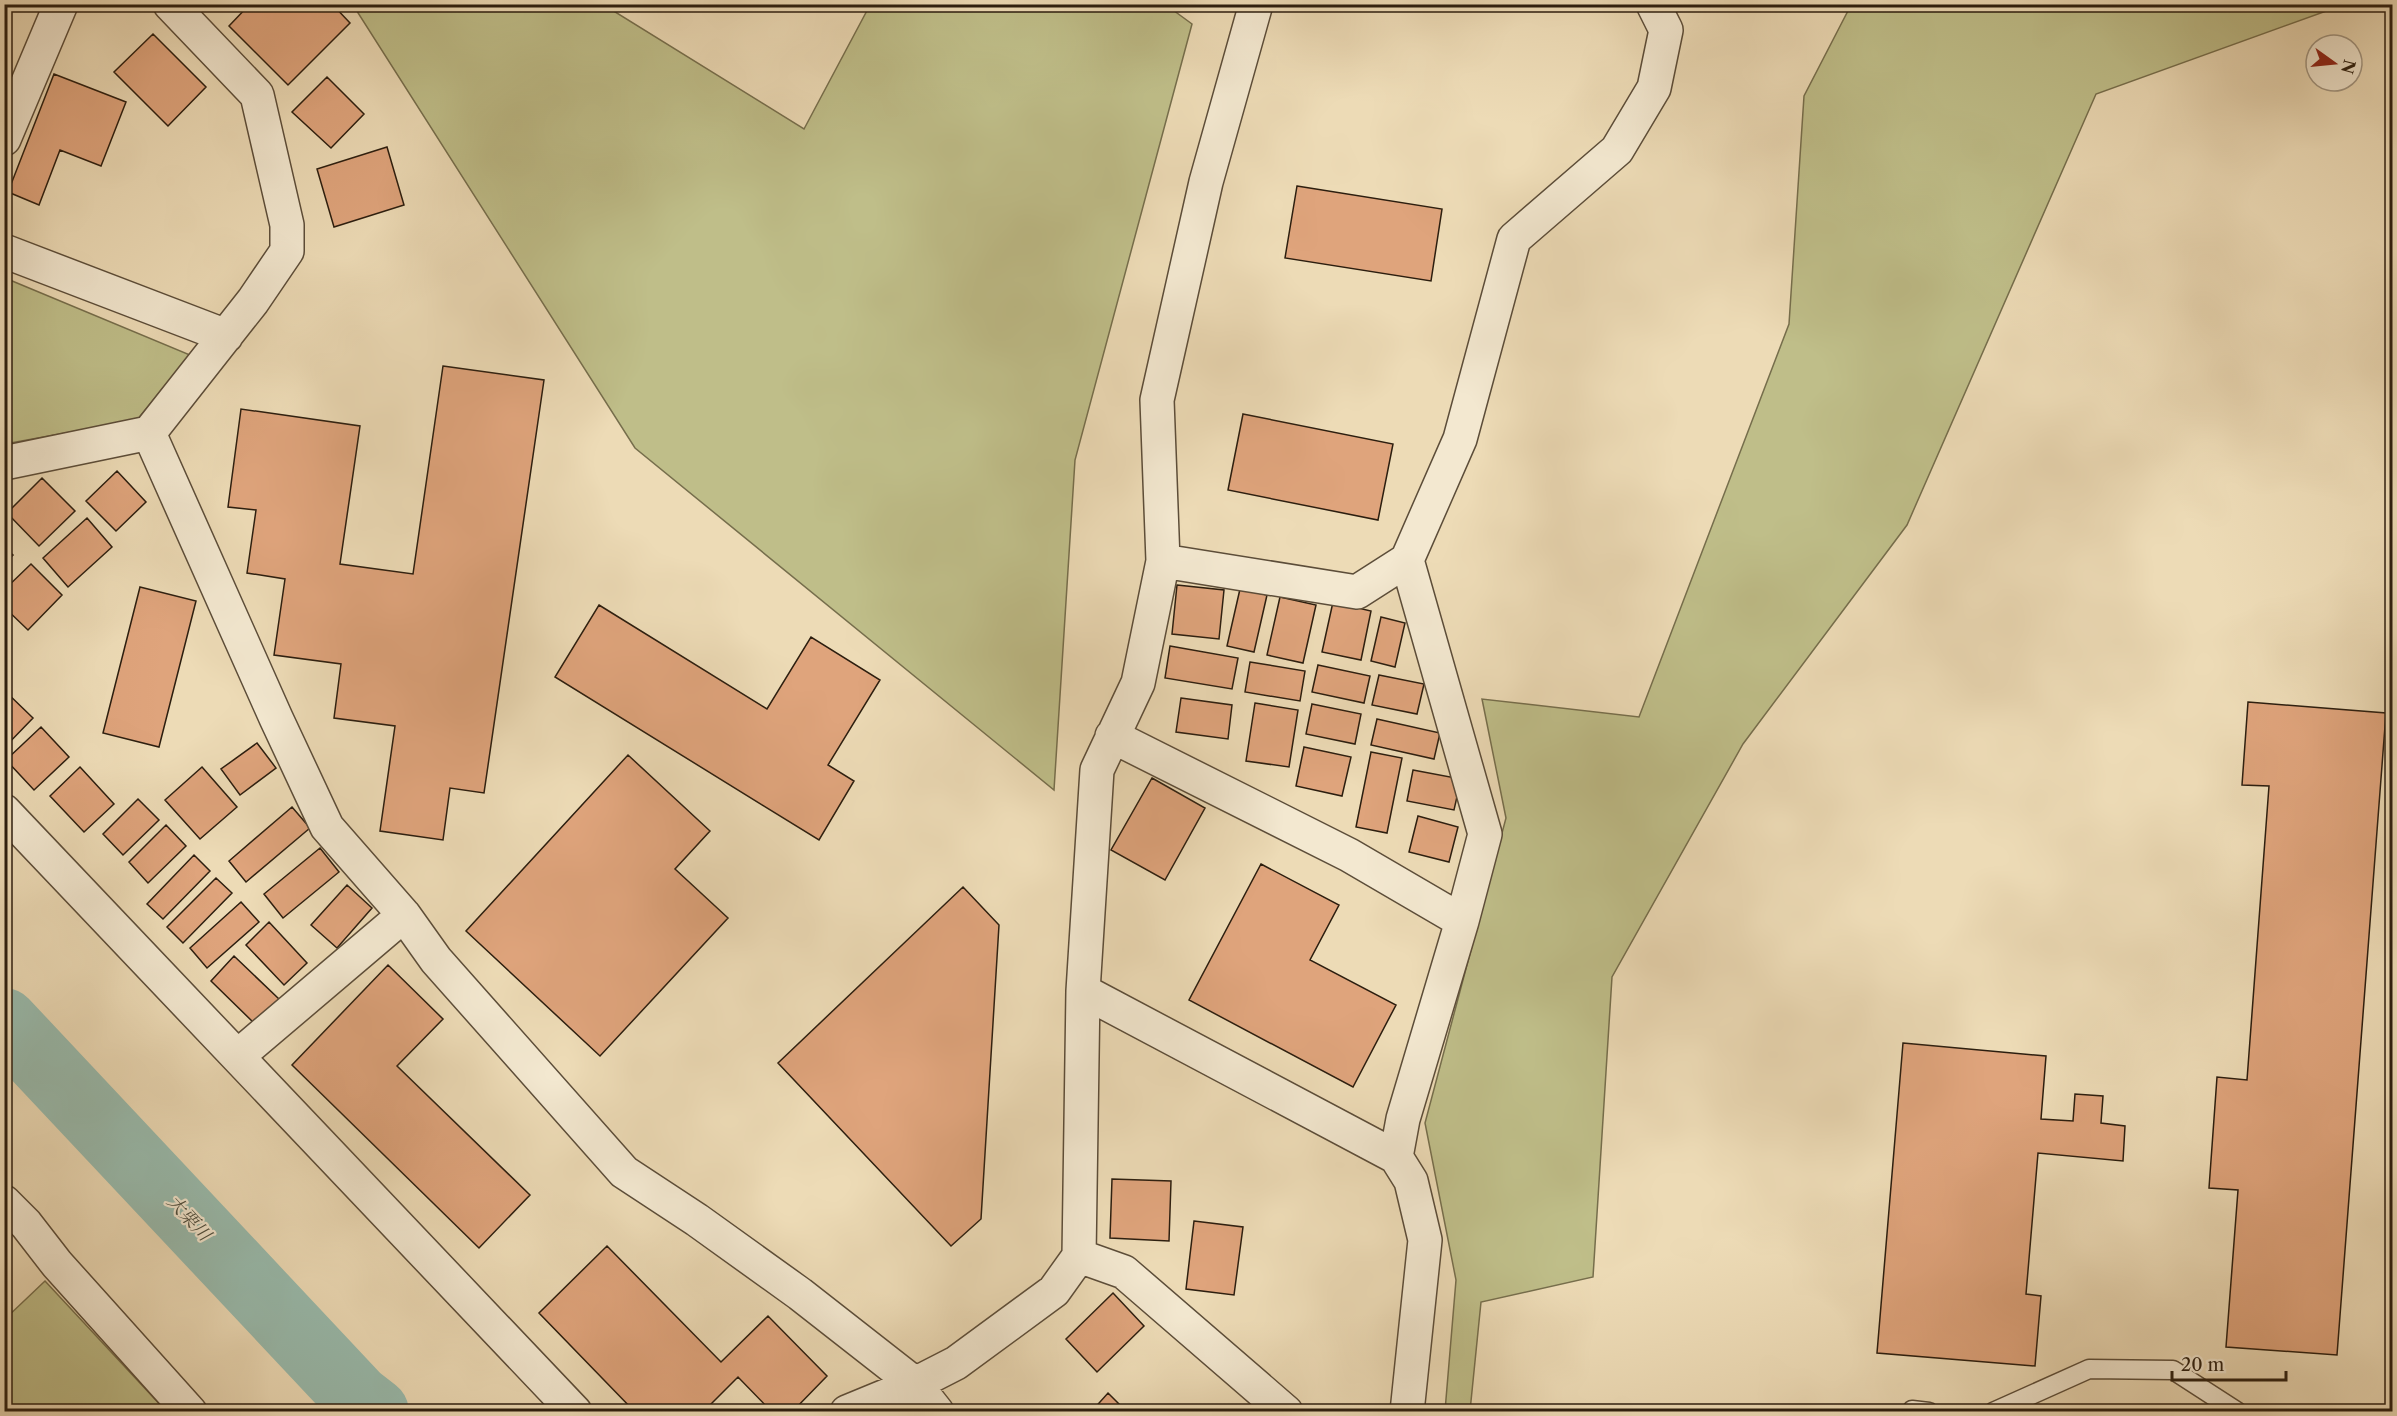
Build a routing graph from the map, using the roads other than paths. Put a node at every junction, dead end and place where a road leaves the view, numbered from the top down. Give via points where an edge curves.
1 (61, 4) edge
2 (170, 4) edge
3 (1256, 4) edge
4 (1653, 4) edge
5 (4, 139) edge
6 (4, 251) edge
7 (226, 336) junction
8 (149, 433) junction
9 (4, 464) edge
10 (1407, 560) junction
11 (1162, 561) junction
12 (1112, 736) junction
13 (4, 811) edge
14 (404, 915) junction
15 (1462, 921) junction
16 (1083, 991) junction
17 (238, 1056) junction
18 (1396, 1157) junction
19 (4, 1202) edge
20 (1079, 1256) junction
21 (915, 1384) junction
22 (190, 1412) edge
23 (575, 1412) edge
24 (848, 1412) edge
25 (937, 1412) edge
26 (1286, 1412) edge
27 (1407, 1412) edge
28 (1993, 1412) edge
29 (2238, 1412) edge

1 - 5 street
2 - 7 street via 257,95 287,225 287,251
3 - 11 street via 1206,182 1157,400
4 - 10 street via 1666,30 1654,88 1617,150 1514,238 1460,439
6 - 7 street
7 - 8 street
8 - 9 street
8 - 14 street via 327,827
10 - 11 street via 1357,592
10 - 15 street via 1485,834
11 - 12 street via 1138,683
12 - 15 street via 1349,855
12 - 16 street via 1097,770
13 - 17 street
14 - 17 street
14 - 21 street via 436,960 624,1172 800,1294
15 - 18 street via 1403,1119
16 - 18 street
16 - 20 street
17 - 23 street
18 - 27 street via 1411,1180 1425,1240
19 - 22 street
20 - 21 street via 1054,1292 956,1363
20 - 26 street via 1124,1272
21 - 24 street
21 - 25 street
28 - 29 lane via 2089,1369 2173,1370

